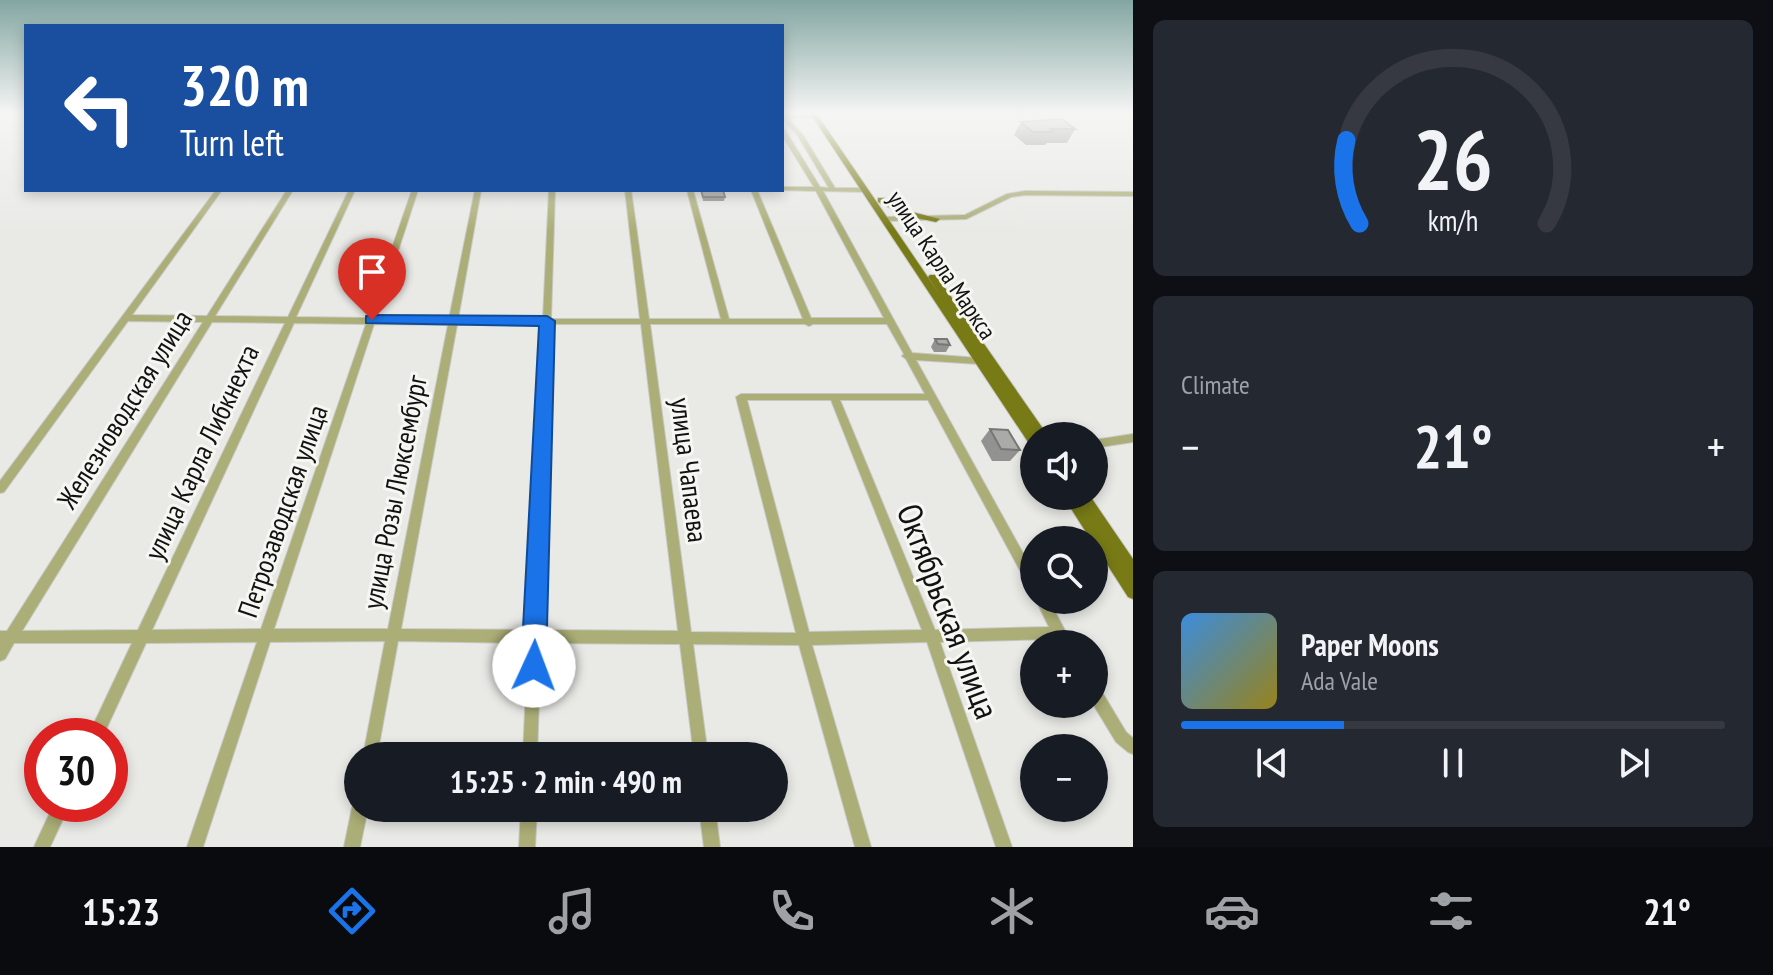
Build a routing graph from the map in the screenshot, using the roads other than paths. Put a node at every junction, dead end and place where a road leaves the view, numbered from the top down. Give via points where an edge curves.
1 (796, 153) edge
2 (808, 153) edge
3 (841, 153) edge
4 (845, 153) edge
5 (784, 189) edge
6 (818, 189) junction
7 (833, 189) junction
8 (865, 190) junction
9 (218, 192) edge
10 (289, 192) edge
11 (351, 192) edge
12 (414, 192) edge
13 (478, 192) edge
14 (552, 192) edge
15 (628, 192) edge
16 (691, 192) edge
17 (755, 192) edge
18 (1133, 194) edge
19 (881, 200) junction
20 (889, 219) junction
21 (936, 219) junction
22 (125, 318) junction
23 (209, 319) junction
24 (292, 319) junction
25 (372, 320) junction
26 (547, 321) junction
27 (888, 321) junction
28 (452, 322) junction
29 (644, 322) junction
30 (726, 322) junction
31 (809, 323) junction
32 (907, 356) junction
33 (979, 361) junction
34 (834, 397) junction
35 (930, 397) junction
36 (1020, 422) edge
37 (1032, 422) edge
38 (1133, 438) edge
39 (1108, 442) edge
40 (0, 489) edge
41 (1079, 510) edge
42 (1092, 510) edge
43 (1020, 560) edge
44 (1133, 571) edge
45 (1133, 592) edge
46 (394, 635) junction
47 (265, 636) junction
48 (535, 636) junction
49 (931, 636) junction
50 (5, 637) edge
51 (142, 637) junction
52 (686, 637) junction
53 (1020, 637) edge
54 (804, 639) junction
55 (0, 654) edge
56 (1108, 715) edge
57 (104, 718) edge
58 (373, 742) edge
59 (531, 742) edge
60 (699, 742) edge
61 (1133, 747) edge
62 (54, 822) edge
63 (357, 822) edge
64 (528, 822) edge
65 (709, 822) edge
66 (42, 847) edge
67 (195, 847) edge
68 (352, 847) edge
69 (527, 847) edge
70 (712, 847) edge
71 (863, 847) edge
72 (1004, 847) edge

1 - 6 street
2 - 7 street
3 - 8 main road, улица Карла Маркса
4 - 19 main road, улица Карла Маркса
5 - 6 street
6 - 7 street
6 - 27 street
7 - 8 street
8 - 20 main road, улица Карла Маркса
9 - 22 street
10 - 23 street, Железноводская улица
11 - 24 street, улица Карла Либкнехта
12 - 25 street, Петрозаводская улица
13 - 28 street, улица Розы Люксембург
14 - 26 street
15 - 29 street, улица Чапаева
16 - 30 street
17 - 31 street
18 - 21 street via 1009,195 966,217
19 - 20 main road, улица Карла Маркса
19 - 21 main road
20 - 21 street
20 - 33 main road, улица Карла Маркса
20 - 37 main road, улица Карла Маркса
22 - 23 street
22 - 40 street
23 - 24 street
23 - 50 street, Железноводская улица
24 - 25 street
24 - 51 street, улица Карла Либкнехта
25 - 28 street
25 - 47 street, Петрозаводская улица
26 - 28 street
26 - 29 street
26 - 48 street
27 - 31 street
27 - 32 street
28 - 46 street, улица Розы Люксембург
29 - 30 street
29 - 52 street, улица Чапаева
30 - 31 street
32 - 33 street
32 - 35 street
33 - 36 main road, улица Карла Маркса
34 - 35 street
34 - 49 street, Октябрьская улица
34 - 54 street via 741,397
35 - 43 street
38 - 39 street
41 - 45 main road
42 - 44 main road
46 - 47 street
46 - 48 street
46 - 58 street, улица Розы Люксембург
47 - 51 street
47 - 67 street, Петрозаводская улица
48 - 52 street
48 - 59 street
49 - 53 street
49 - 54 street
49 - 72 street, Октябрьская улица
50 - 51 street
50 - 55 street, Железноводская улица
51 - 57 street, улица Карла Либкнехта
52 - 54 street
52 - 60 street, улица Чапаева
54 - 71 street
56 - 61 street
62 - 66 street
63 - 68 street
64 - 69 street
65 - 70 street

